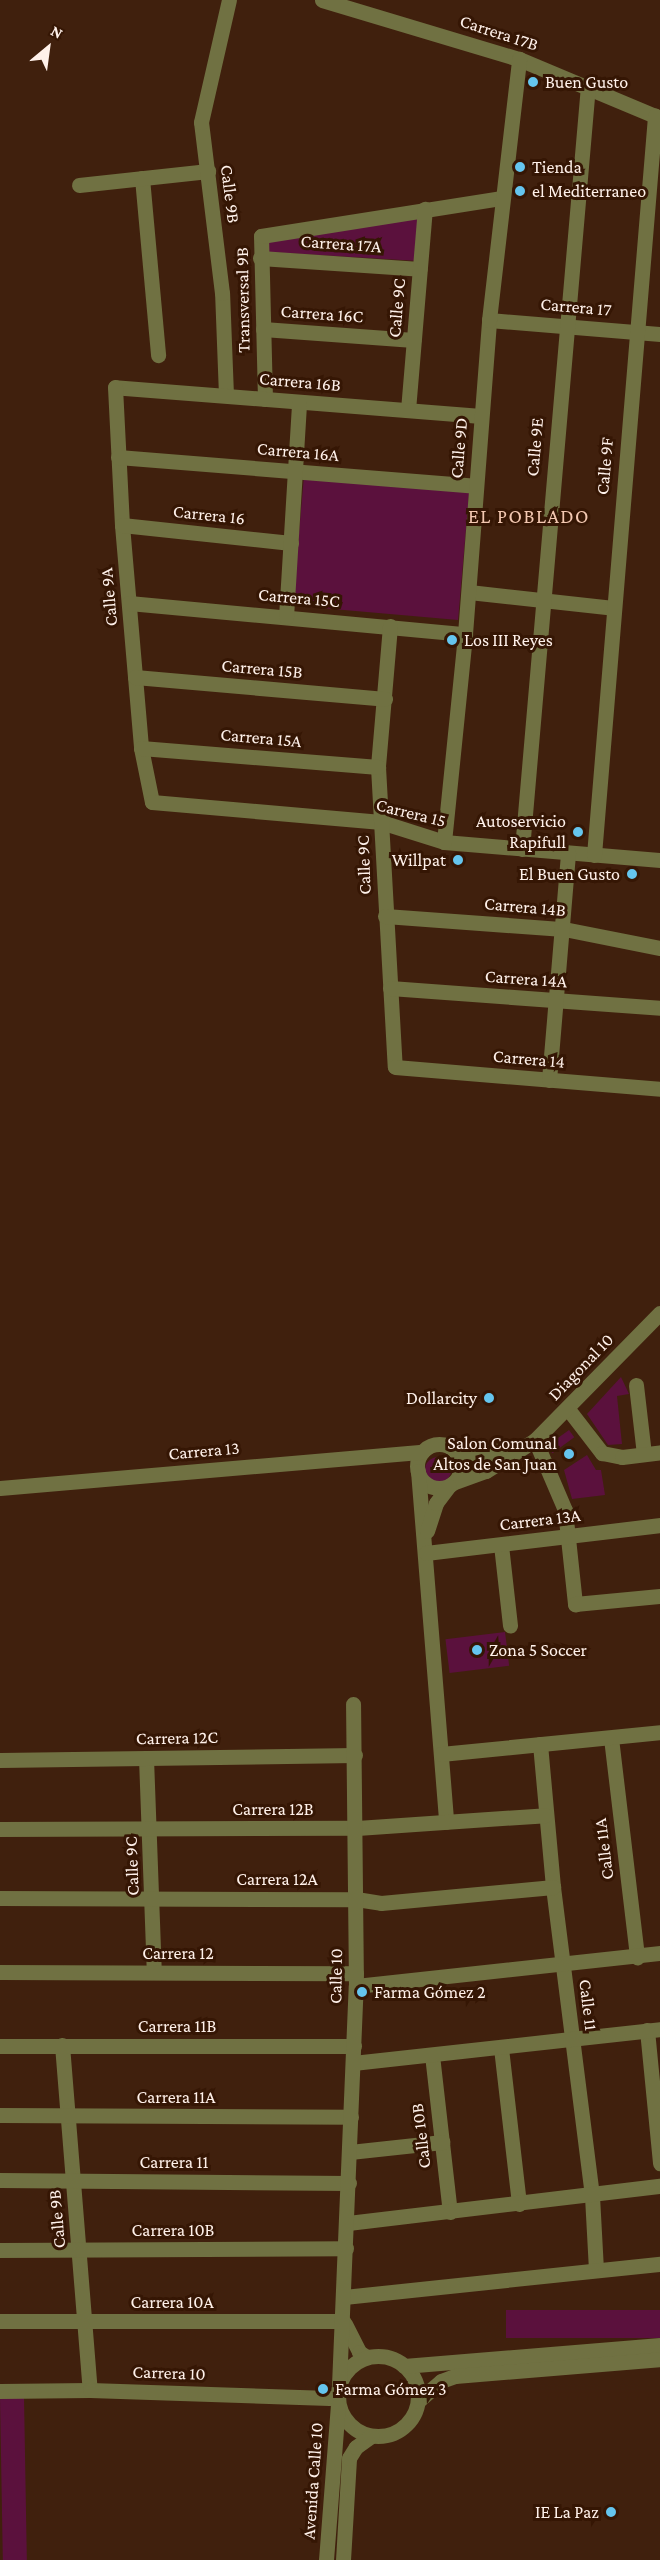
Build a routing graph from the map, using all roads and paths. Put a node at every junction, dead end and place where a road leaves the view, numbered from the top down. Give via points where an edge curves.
1 (229, 0) edge
2 (322, 0) edge
3 (519, 59) junction
4 (588, 85) junction
5 (657, 117) edge
6 (208, 171) junction
7 (142, 178) junction
8 (79, 184) dead end
9 (502, 198) junction
10 (425, 209) junction
11 (260, 258) junction
12 (420, 269) junction
13 (489, 320) junction
14 (565, 325) junction
15 (263, 329) junction
16 (636, 332) junction
17 (660, 334) edge
18 (414, 340) junction
19 (158, 355) dead end
20 (116, 387) joint
21 (226, 395) junction
22 (265, 399) junction
23 (300, 403) junction
24 (408, 410) junction
25 (481, 416) junction
26 (118, 457) junction
27 (295, 471) junction
28 (475, 486) junction
29 (122, 525) junction
30 (291, 543) junction
31 (469, 592) junction
32 (542, 601) junction
33 (129, 603) junction
34 (613, 608) junction
35 (286, 617) junction
36 (390, 626) junction
37 (465, 633) junction
38 (135, 677) junction
39 (385, 699) junction
40 (141, 748) junction
41 (378, 767) junction
42 (152, 802) joint
43 (381, 822) junction
44 (444, 842) junction
45 (522, 849) junction
46 (568, 853) junction
47 (594, 855) junction
48 (660, 860) edge
49 (385, 916) junction
50 (564, 929) junction
51 (660, 948) edge
52 (390, 988) junction
53 (555, 1000) junction
54 (660, 1008) edge
55 (395, 1067) joint
56 (549, 1080) junction
57 (660, 1089) edge
58 (660, 1312) edge
59 (636, 1385) dead end
60 (568, 1409) junction
61 (531, 1442) junction
62 (454, 1450) junction
63 (660, 1452) edge
64 (644, 1454) junction
65 (417, 1459) junction
66 (452, 1484) junction
67 (0, 1488) edge
68 (660, 1526) edge
69 (569, 1535) junction
70 (501, 1545) junction
71 (425, 1546) junction
72 (660, 1596) edge
73 (510, 1625) dead end
74 (353, 1704) dead end
75 (660, 1732) edge
76 (611, 1738) junction
77 (540, 1744) junction
78 (441, 1754) junction
79 (355, 1755) junction
80 (146, 1758) junction
81 (0, 1760) edge
82 (546, 1815) junction
83 (446, 1822) junction
84 (357, 1828) junction
85 (0, 1829) edge
86 (151, 1829) junction
87 (553, 1887) junction
88 (0, 1898) edge
89 (153, 1899) junction
90 (356, 1899) junction
91 (660, 1953) edge
92 (637, 1957) junction
93 (564, 1964) junction
94 (0, 1971) edge
95 (154, 1972) junction
96 (356, 1980) junction
97 (654, 2030) edge
98 (573, 2040) junction
99 (62, 2045) junction
100 (0, 2046) edge
101 (354, 2046) junction
102 (501, 2048) junction
103 (432, 2055) junction
104 (353, 2063) junction
105 (0, 2115) edge
106 (68, 2116) junction
107 (351, 2118) junction
108 (442, 2142) junction
109 (350, 2152) junction
110 (660, 2163) edge
111 (0, 2180) edge
112 (73, 2181) junction
113 (349, 2183) junction
114 (660, 2186) edge
115 (592, 2196) junction
116 (519, 2204) junction
117 (450, 2212) junction
118 (348, 2223) junction
119 (346, 2248) junction
120 (0, 2250) edge
121 (79, 2250) junction
122 (660, 2264) edge
123 (596, 2270) junction
124 (344, 2297) junction
125 (0, 2321) edge
126 (85, 2321) junction
127 (343, 2321) junction
128 (660, 2345) edge
129 (367, 2357) junction
130 (660, 2360) edge
131 (531, 2364) junction
132 (404, 2366) junction
133 (90, 2390) junction
134 (0, 2391) edge
135 (338, 2396) junction
136 (418, 2401) junction
137 (371, 2436) junction
138 (326, 2560) edge
139 (343, 2560) edge

1 - 6 street, Calle 9B via 202,109
2 - 3 street, Carrera 17B
3 - 4 street, Carrera 17B
3 - 9 street, Calle 9D
4 - 5 street, Carrera 17B
4 - 14 street, Calle 9E
5 - 16 street, Calle 9F
6 - 7 street
6 - 21 street, Calle 9B via 222,293
7 - 8 street
7 - 19 street
9 - 10 street
9 - 13 street, Calle 9D
10 - 11 street, Transversal 9B via 261,236
10 - 12 street, Calle 9C
11 - 12 street, Carrera 17A
11 - 15 street, Transversal 9B
12 - 18 street, Calle 9C
13 - 14 street, Carrera 17
13 - 25 street, Calle 9D
14 - 16 street, Carrera 17
14 - 32 street, Calle 9E
15 - 18 street, Carrera 16C
15 - 22 street, Transversal 9B
16 - 17 street, Carrera 17
16 - 34 street, Calle 9F
18 - 24 street, Calle 9C
20 - 21 street, Carrera 16B
20 - 26 street, Calle 9A
21 - 22 street, Carrera 16B
22 - 23 street, Carrera 16B
23 - 24 street, Carrera 16B
23 - 27 street
24 - 25 street, Carrera 16B
25 - 28 street, Calle 9D
26 - 27 street, Carrera 16A
26 - 29 street, Calle 9A
27 - 28 street, Carrera 16A
27 - 30 street
28 - 31 street, Calle 9D
29 - 30 street, Carrera 16
29 - 33 street, Calle 9A
30 - 35 street
31 - 32 street
31 - 37 street, Calle 9D
32 - 34 street
32 - 45 street, Calle 9E
33 - 35 street, Carrera 15C
33 - 38 street, Calle 9A
34 - 47 street, Calle 9F
35 - 36 street, Carrera 15C
36 - 37 street, Carrera 15C
36 - 39 street, Calle 9C
37 - 44 street, Calle 9D
38 - 39 street, Carrera 15B
38 - 40 street, Calle 9A
39 - 41 street, Calle 9C
40 - 41 street, Carrera 15A
40 - 42 street, Calle 9A
41 - 43 street, Calle 9C
42 - 43 street, Carrera 15
43 - 44 street, Carrera 15
43 - 49 street, Calle 9C
44 - 45 street, Carrera 15
45 - 46 street, Carrera 15
46 - 47 street, Carrera 15
46 - 50 street
47 - 48 street, Carrera 15
49 - 50 street, Carrera 14B
49 - 52 street, Calle 9C
50 - 51 street, Carrera 14B
50 - 53 street
52 - 53 street, Carrera 14A
52 - 55 street, Calle 9C
53 - 54 street, Carrera 14A
53 - 56 street
55 - 56 street, Carrera 14
56 - 57 street, Carrera 14
58 - 60 street, Diagonal 10
59 - 64 street
60 - 61 street, Diagonal 10
60 - 64 street via 602,1453
61 - 62 street via 479,1454
61 - 66 street, Diagonal 10 via 486,1471
61 - 69 street via 554,1479
62 - 65 street via 441,1444
62 - 66 street via 462,1466
63 - 64 street
65 - 66 street via 426,1484
65 - 67 street, Carrera 13
65 - 71 street
66 - 71 street via 436,1503
68 - 69 street, Carrera 13A
69 - 70 street, Carrera 13A
69 - 72 street via 575,1604
70 - 71 street, Carrera 13A
70 - 73 street
71 - 78 street
74 - 79 street, Calle 10
75 - 76 street
76 - 77 street
76 - 92 street, Calle 11A
77 - 78 street
77 - 82 street, Calle 11
78 - 83 street
79 - 80 street, Carrera 12C
79 - 84 street, Calle 10
80 - 81 street, Carrera 12C
80 - 86 street, Calle 9C
82 - 83 street, Carrera 12B
82 - 87 street, Calle 11
83 - 84 street, Carrera 12B
84 - 86 street, Carrera 12B
84 - 90 street, Calle 10
85 - 86 street, Carrera 12B
86 - 89 street, Calle 9C
87 - 90 street, Carrera 12A via 381,1903
87 - 93 street, Calle 11
88 - 89 street, Carrera 12A
89 - 90 street, Carrera 12A
89 - 95 street, Calle 9C
90 - 96 street, Calle 10
91 - 92 street, Carrera 12
92 - 93 street, Carrera 12
93 - 96 street, Carrera 12
93 - 98 street, Calle 11
94 - 95 street, Carrera 12
95 - 96 street, Carrera 12
96 - 101 street, Calle 10
97 - 98 street
97 - 110 street
98 - 102 street
98 - 115 street, Calle 11
99 - 100 street, Carrera 11B
99 - 101 street, Carrera 11B
99 - 106 street, Calle 9B
101 - 104 street, Calle 10
102 - 103 street
102 - 116 street
103 - 104 street
103 - 108 street, Calle 10B
104 - 107 street, Calle 10
105 - 106 street, Carrera 11A
106 - 107 street, Carrera 11A
106 - 112 street, Calle 9B
107 - 109 street, Calle 10
108 - 109 street
108 - 117 street, Calle 10B
109 - 113 street, Calle 10
111 - 112 street, Carrera 11
112 - 113 street, Carrera 11
112 - 121 street, Calle 9B
113 - 118 street, Calle 10
114 - 115 street
115 - 116 street
115 - 123 street, Calle 11
116 - 117 street
117 - 118 street
118 - 119 street, Calle 10
119 - 121 street, Carrera 10B
119 - 124 street, Avenida Calle 10
120 - 121 street, Carrera 10B
121 - 126 street, Calle 9B
122 - 123 street
123 - 124 street
124 - 127 street, Avenida Calle 10
125 - 126 street, Carrera 10A
126 - 127 street, Carrera 10A
126 - 133 street, Calle 9B
127 - 129 street, Avenida Calle 10 via 359,2352
127 - 135 street, Avenida Calle 10
128 - 131 street
129 - 132 street via 393,2359
129 - 135 street via 345,2372
130 - 131 street
131 - 132 street
131 - 136 street via 455,2376 441,2381
132 - 136 street via 412,2376
133 - 134 street, Carrera 10
133 - 135 street, Carrera 10
135 - 137 street via 350,2426
135 - 138 street, Avenida Calle 10
136 - 137 street via 407,2424 384,2436
137 - 139 street, Avenida Calle 10 via 349,2458

